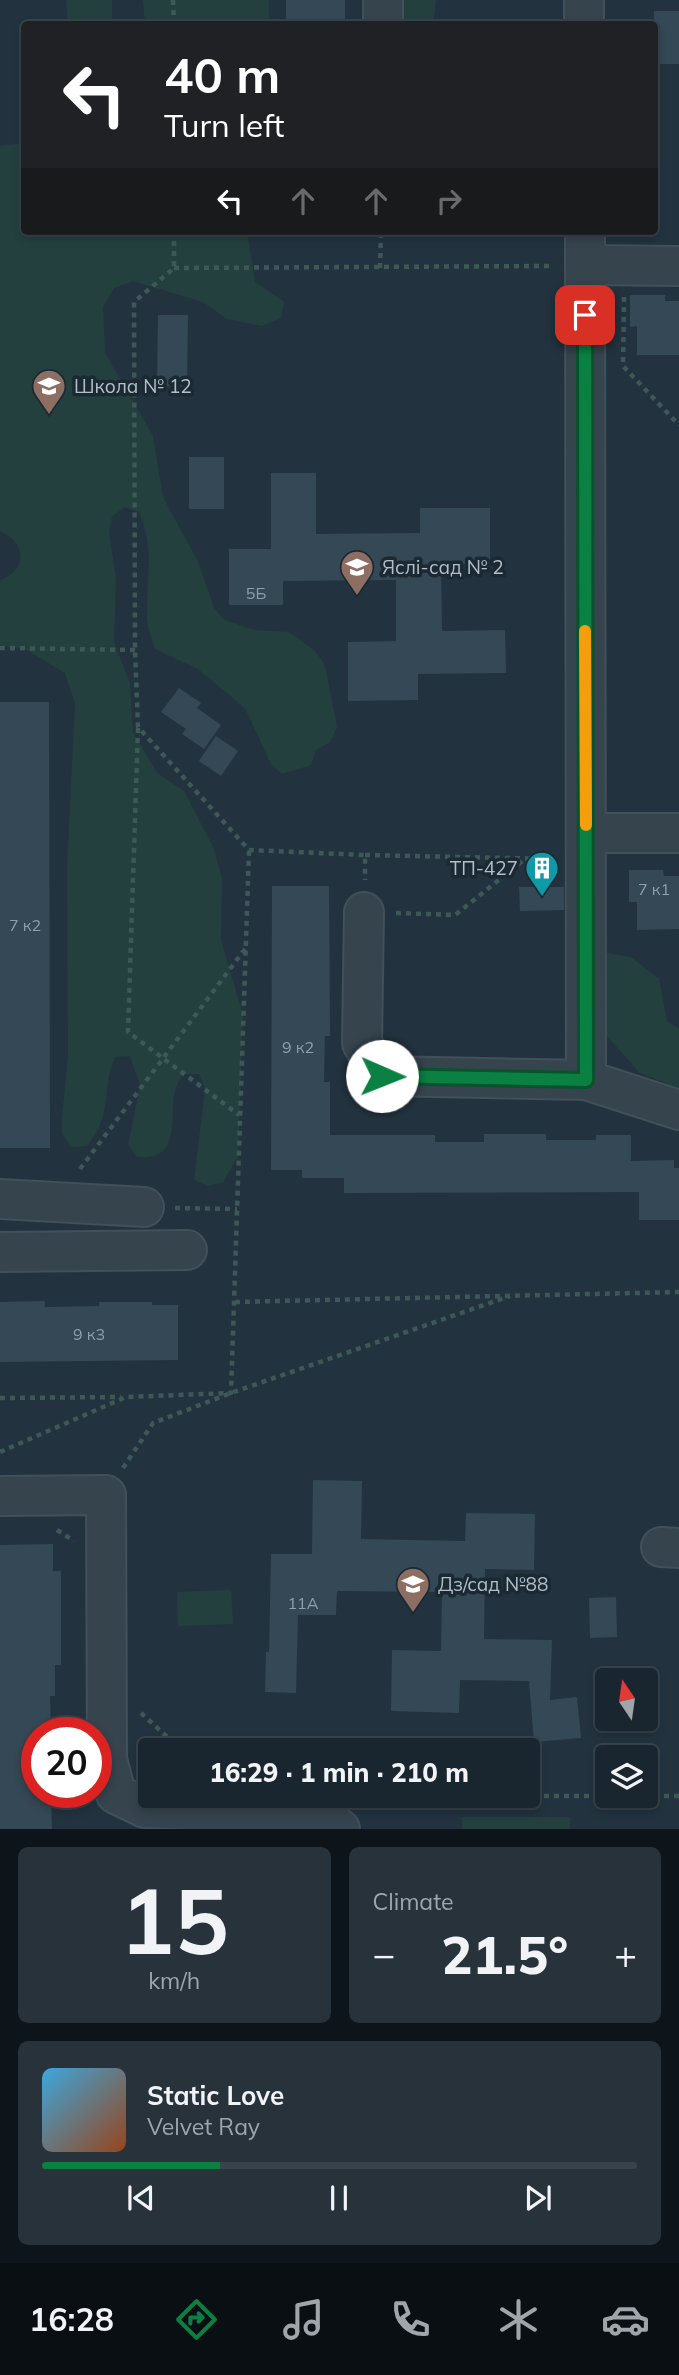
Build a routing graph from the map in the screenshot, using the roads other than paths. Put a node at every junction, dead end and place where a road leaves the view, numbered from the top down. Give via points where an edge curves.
1 (383, 0) edge
2 (584, 0) edge
3 (383, 21) edge
4 (584, 21) edge
5 (585, 248) edge
6 (679, 266) edge
7 (679, 833) edge
8 (586, 847) junction
9 (364, 912) road end
10 (586, 1080) junction
11 (679, 1110) edge
12 (0, 1199) edge
13 (144, 1207) road end
14 (187, 1250) dead end
15 (0, 1252) edge
16 (3, 1496) dead end
17 (336, 1827) edge

1 - 3 lane
2 - 4 lane
5 - 6 lane via 624,266
5 - 8 lane
7 - 8 lane
8 - 10 lane
9 - 10 lane via 362,1043 382,1076
10 - 11 lane
12 - 13 lane
14 - 15 lane
16 - 17 lane via 106,1495 107,1759 116,1794 145,1808 289,1814

